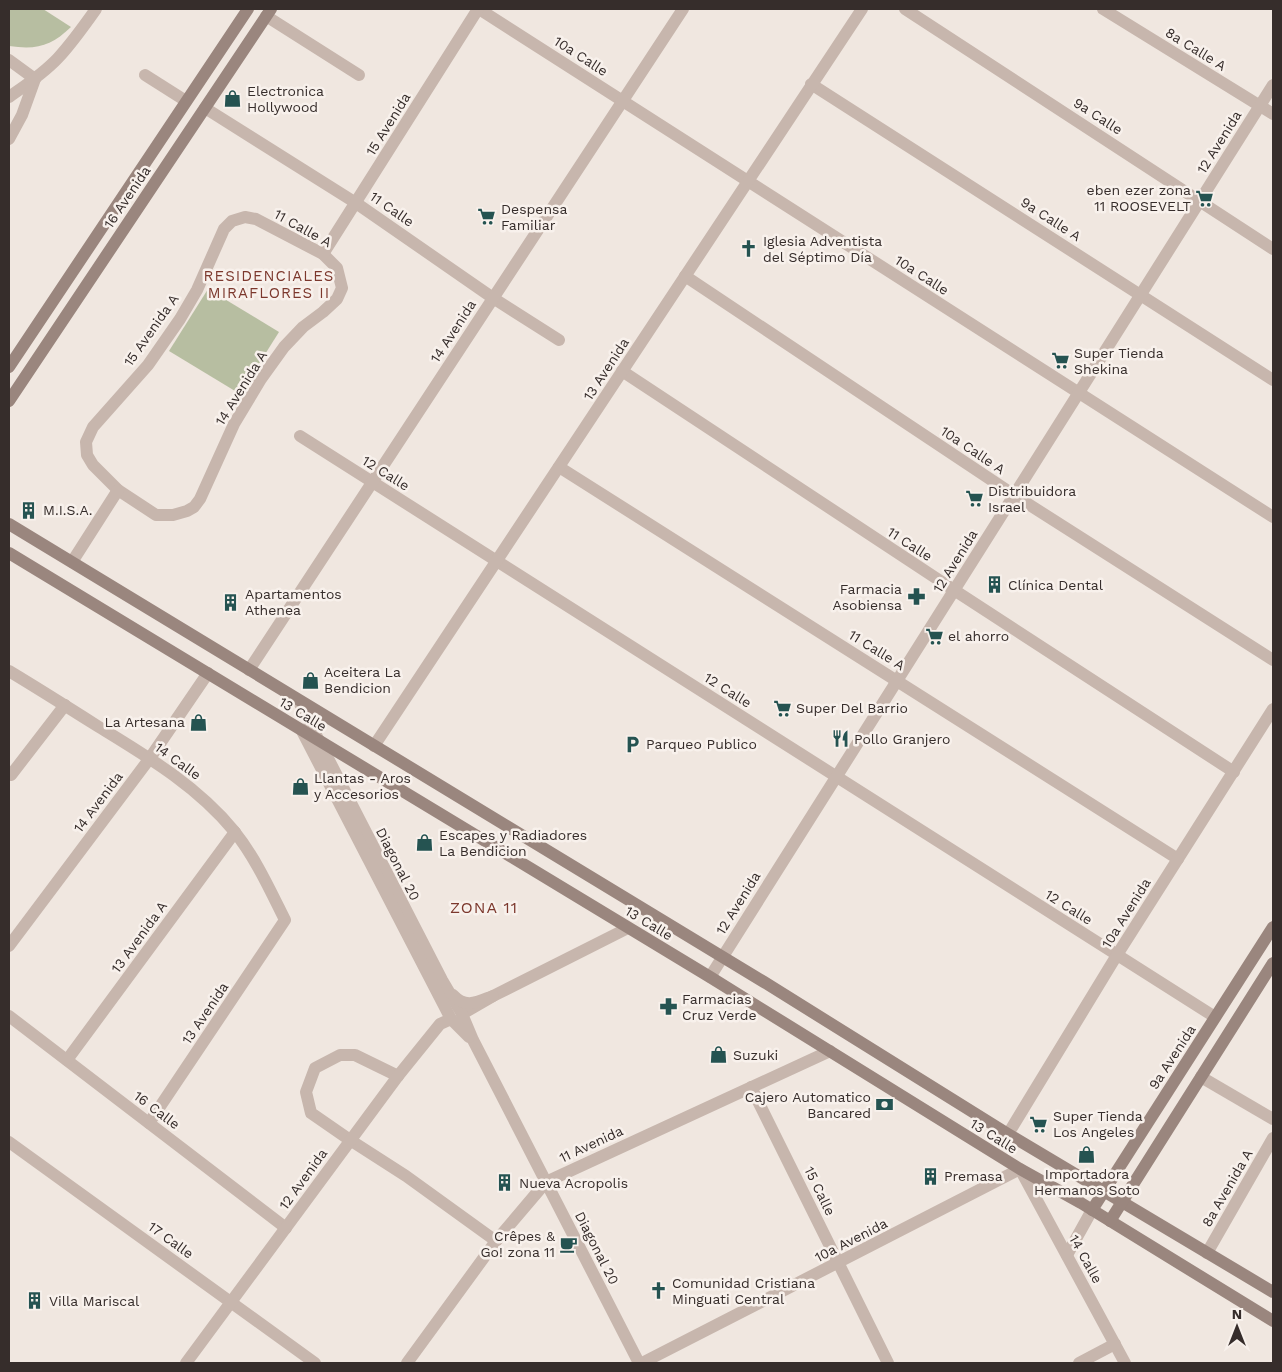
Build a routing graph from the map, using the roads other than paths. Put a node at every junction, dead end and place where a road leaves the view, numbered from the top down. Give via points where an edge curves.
1 (96, 9) edge
2 (248, 9) edge
3 (479, 9) edge
4 (683, 9) edge
5 (862, 9) edge
6 (906, 9) edge
7 (1102, 9) edge
8 (268, 13) edge
9 (9, 60) edge
10 (146, 75) dead end
11 (359, 75) dead end
12 (35, 79) junction
13 (812, 84) junction
14 (1273, 85) edge
15 (9, 97) edge
16 (622, 101) junction
17 (186, 102) junction
18 (1260, 106) junction
19 (205, 108) junction
20 (1273, 114) edge
21 (9, 139) edge
22 (748, 181) junction
23 (1200, 201) junction
24 (356, 202) junction
25 (232, 222) joint
26 (1273, 249) edge
27 (323, 254) junction
28 (685, 276) junction
29 (342, 288) joint
30 (1141, 294) junction
31 (493, 298) junction
32 (559, 340) dead end
33 (9, 368) edge
34 (622, 371) junction
35 (1273, 380) edge
36 (1079, 393) junction
37 (9, 401) edge
38 (300, 436) dead end
39 (559, 467) junction
40 (372, 482) junction
41 (118, 490) junction
42 (1014, 495) junction
43 (1273, 517) edge
44 (9, 524) edge
45 (9, 553) edge
46 (496, 561) junction
47 (72, 562) junction
48 (954, 590) junction
49 (1273, 660) edge
50 (249, 670) junction
51 (9, 671) edge
52 (208, 673) junction
53 (897, 680) junction
54 (298, 700) junction
55 (65, 705) junction
56 (1273, 709) edge
57 (302, 731) junction
58 (317, 740) junction
59 (374, 746) junction
60 (150, 758) junction
61 (1234, 772) junction
62 (11, 775) dead end
63 (836, 777) junction
64 (235, 832) junction
65 (1178, 859) junction
66 (285, 920) joint
67 (628, 928) junction
68 (1273, 928) edge
69 (9, 946) edge
70 (1117, 955) junction
71 (722, 957) junction
72 (1273, 963) edge
73 (710, 977) junction
74 (442, 980) junction
75 (493, 996) junction
76 (9, 1016) edge
77 (457, 1017) junction
78 (1215, 1018) junction
79 (830, 1051) junction
80 (67, 1060) junction
81 (398, 1076) junction
82 (1201, 1077) junction
83 (751, 1087) junction
84 (1273, 1120) edge
85 (149, 1123) junction
86 (1008, 1134) junction
87 (1273, 1138) edge
88 (350, 1140) junction
89 (9, 1142) edge
90 (1020, 1170) junction
91 (546, 1182) junction
92 (1104, 1191) junction
93 (1121, 1202) junction
94 (1092, 1210) junction
95 (1110, 1221) junction
96 (286, 1228) junction
97 (496, 1241) junction
98 (1207, 1253) junction
99 (1067, 1255) junction
100 (838, 1263) junction
101 (1273, 1292) edge
102 (231, 1302) junction
103 (1273, 1321) edge
104 (1116, 1344) junction
105 (186, 1363) edge
106 (315, 1363) edge
107 (407, 1363) edge
108 (641, 1363) edge
109 (888, 1363) edge
110 (1079, 1363) edge
111 (1125, 1363) edge

1 - 12 street via 57,59
2 - 17 main road, 16 Avenida
3 - 16 street, 10a Calle
3 - 24 street, 15 Avenida
4 - 16 street, 14 Avenida
5 - 13 street, 13 Avenida
6 - 23 street, 9a Calle
7 - 18 street, 8a Calle A
8 - 11 street
8 - 19 main road, 16 Avenida
9 - 12 street
10 - 17 street
12 - 15 street
12 - 21 street
13 - 22 street, 13 Avenida
13 - 30 street, 9a Calle A
14 - 18 street, 12 Avenida
16 - 22 street, 10a Calle
16 - 31 street, 14 Avenida
17 - 33 main road, 16 Avenida
18 - 20 street, 8a Calle A
18 - 23 street, 12 Avenida
19 - 24 street, 11 Calle
19 - 37 main road, 16 Avenida
22 - 28 street, 13 Avenida
22 - 36 street, 10a Calle
23 - 26 street, 9a Calle
23 - 30 street, 12 Avenida
24 - 27 street, 15 Avenida
24 - 31 street, 11 Calle
25 - 27 street, 11 Calle A via 245,217 256,219
25 - 41 street, 15 Avenida A via 221,233 197,290 180,319 148,365 93,427 86,442 89,461
27 - 29 street, 11 Calle A via 337,268
28 - 34 street, 13 Avenida
28 - 42 street, 10a Calle A
29 - 41 street, 14 Avenida A via 337,299 284,347 261,379 234,424 194,507 173,515 156,515
30 - 35 street, 9a Calle A
30 - 36 street, 12 Avenida
31 - 32 street, 11 Calle
31 - 40 street, 14 Avenida
34 - 39 street, 13 Avenida
34 - 48 street, 11 Calle
36 - 42 street, 12 Avenida
36 - 43 street, 10a Calle
38 - 40 street, 12 Calle
39 - 46 street, 13 Avenida
39 - 53 street, 11 Calle A
40 - 46 street, 12 Calle
40 - 50 street, 14 Avenida
41 - 47 street
42 - 48 street, 12 Avenida
42 - 49 street, 10a Calle A
44 - 47 main road, 13 Calle
45 - 52 main road, 13 Calle
46 - 59 street, 13 Avenida
46 - 63 street, 12 Calle
47 - 50 main road, 13 Calle
48 - 53 street, 12 Avenida
48 - 61 street, 11 Calle
50 - 54 main road, 13 Calle
51 - 55 street, 14 Calle
52 - 57 main road, 13 Calle
52 - 60 street, 14 Avenida
53 - 63 street, 12 Avenida
53 - 65 street, 11 Calle A
54 - 58 street, Diagonal 20
54 - 59 main road, 13 Calle
55 - 60 street, 14 Calle
55 - 62 street
56 - 61 street, 10a Avenida
57 - 58 main road, 13 Calle
57 - 77 street, Diagonal 20
58 - 67 main road, 13 Calle
58 - 74 street, Diagonal 20
59 - 71 main road, 13 Calle
60 - 64 street, 14 Calle via 210,804
60 - 69 street, 14 Avenida
61 - 65 street, 10a Avenida
63 - 70 street, 12 Calle
63 - 71 street, 12 Avenida
64 - 66 street, 14 Calle
64 - 80 street, 13 Avenida A
65 - 70 street, 10a Avenida
66 - 85 street, 13 Avenida
67 - 73 main road, 13 Calle
67 - 75 street, 12 Avenida
68 - 78 main road, 9a Avenida
70 - 78 street, 12 Calle
70 - 86 street, 10a Avenida
71 - 73 street, 12 Avenida
71 - 86 main road, 13 Calle
72 - 82 main road
73 - 79 main road, 13 Calle
74 - 75 street via 458,1001 464,1003
74 - 77 street, Diagonal 20
75 - 77 street, 12 Avenida
76 - 80 street, 16 Calle
77 - 81 street, 12 Avenida via 440,1024
77 - 91 street, Diagonal 20 via 473,1040
78 - 92 main road, 9a Avenida
79 - 83 street, 11 Avenida
79 - 90 main road, 13 Calle
80 - 85 street, 16 Calle
81 - 88 street, 12 Avenida
81 - 88 street via 355,1054 340,1054 315,1068 306,1092 311,1113
82 - 84 street
82 - 93 main road
83 - 91 street, 11 Avenida
83 - 100 street, 15 Calle
85 - 96 street, 16 Calle
86 - 92 main road, 13 Calle
87 - 98 street, 8a Avenida A
88 - 96 street, 12 Avenida
88 - 97 street
89 - 102 street, 17 Calle
90 - 94 main road, 13 Calle
90 - 99 street, 14 Calle
90 - 100 street, 10a Avenida
91 - 97 street, 11 Avenida
91 - 108 street, Diagonal 20
92 - 93 main road, 13 Calle
92 - 94 main road, 9a Avenida
93 - 95 main road
93 - 98 main road, 13 Calle
94 - 95 main road, 13 Calle
94 - 99 street, 9a Avenida
95 - 103 main road, 13 Calle
96 - 102 street, 12 Avenida
97 - 107 street, 11 Avenida
98 - 101 main road, 13 Calle
99 - 104 street, 14 Calle
100 - 108 street, 10a Avenida
100 - 109 street, 15 Calle
102 - 105 street, 12 Avenida
102 - 106 street, 17 Calle
104 - 110 street
104 - 111 street, 14 Calle

